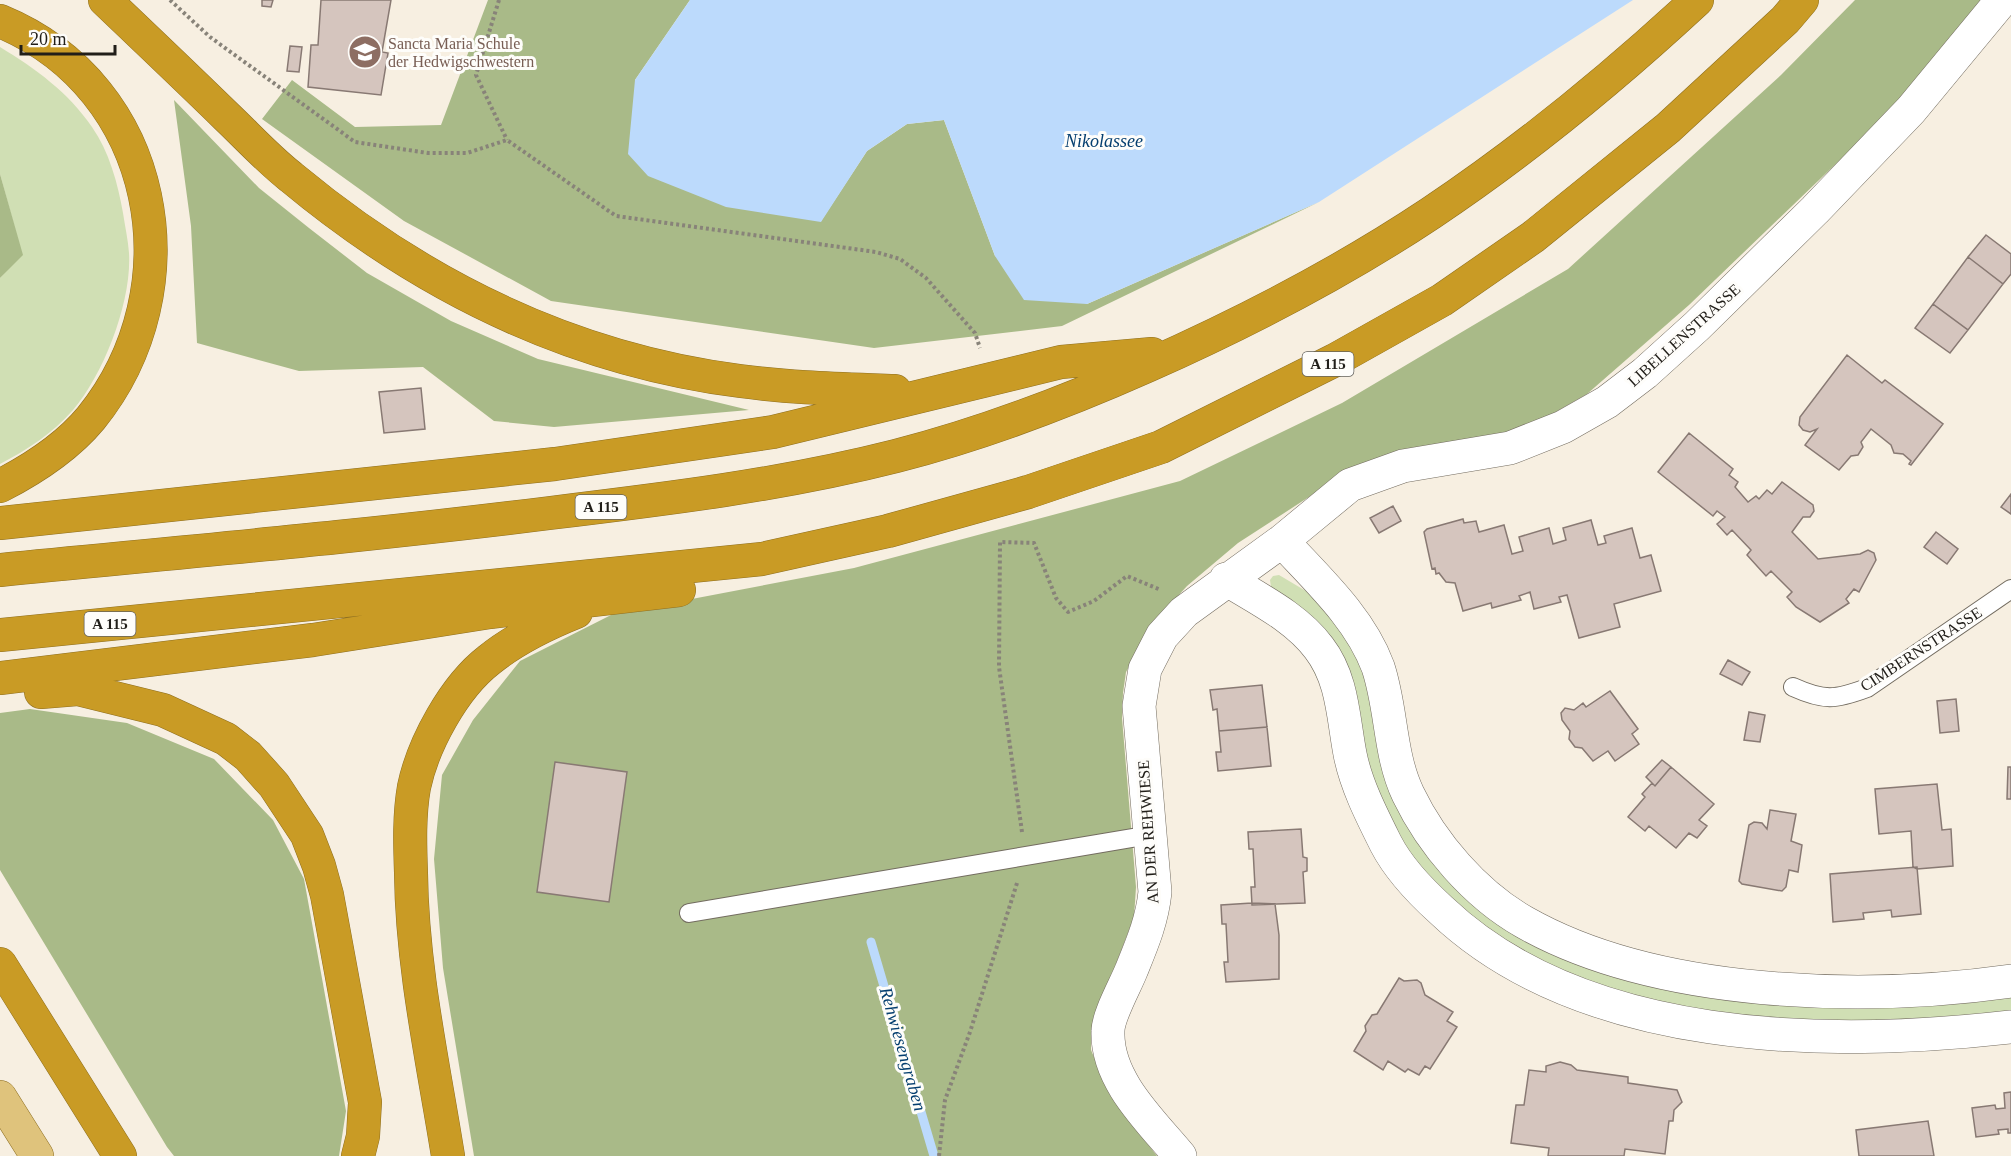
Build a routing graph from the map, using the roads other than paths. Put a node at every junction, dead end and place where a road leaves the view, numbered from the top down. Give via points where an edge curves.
1 (105, 0) edge
2 (1697, 0) edge
3 (1802, 0) edge
4 (2002, 0) edge
5 (0, 21) edge
6 (1181, 351) junction
7 (939, 392) junction
8 (0, 486) edge
9 (0, 523) edge
10 (1282, 541) junction
11 (762, 559) junction
12 (0, 570) edge
13 (1226, 579) junction
14 (2011, 589) edge
15 (606, 600) junction
16 (0, 634) edge
17 (0, 678) edge
18 (1793, 687) dead end
19 (0, 695) edge
20 (1150, 835) junction
21 (689, 913) dead end
22 (6, 974) edge
23 (2011, 981) edge
24 (2011, 1027) edge
25 (0, 1097) edge
26 (37, 1156) edge
27 (120, 1156) edge
28 (138, 1156) edge
29 (358, 1156) edge
30 (448, 1156) edge
31 (1179, 1156) edge

1 - 7 highway via 289,177 367,236 445,286 514,320 599,350 739,381
2 - 6 highway, A 115 via 1565,114 1431,213 1245,322
3 - 11 highway, A 115 via 1668,128 1533,237 1442,300 1335,360 1150,451 888,531
4 - 10 street, LIBELLENSTRASSE via 1911,110 1823,202 1697,326 1617,395 1563,427 1510,448 1404,465 1350,485
5 - 8 highway via 42,44 72,68 120,124 146,195 151,238 150,282 143,318 131,354 111,389 90,419 61,446 31,470
6 - 7 highway via 1061,362
6 - 12 highway, A 115 via 1069,401 980,431 896,456 775,482 489,521
7 - 9 highway via 773,432 555,464
10 - 13 street, AN DER REHWIESE
10 - 23 street via 1341,605 1361,633 1377,667 1407,793 1425,825 1460,870 1522,921 1623,963 1686,979 1774,988 1864,991
11 - 15 highway via 721,584
11 - 16 highway, A 115
13 - 20 street, AN DER REHWIESE via 1184,612 1162,636 1145,669 1139,706
13 - 24 street via 1293,621 1319,648 1334,673 1345,714 1350,756 1388,847 1418,888 1455,924 1501,957 1581,996 1730,1029 1863,1035 1959,1033
14 - 18 lane, CIMBERNSTRASSE via 1867,688 1841,698 1817,698
15 - 17 highway
15 - 30 highway via 546,623 488,660 456,695 433,734 415,786 410,841 412,930
19 - 29 highway via 78,689 163,710 226,739 249,756 274,785 307,835 327,896 364,1102
20 - 21 lane
20 - 31 street, AN DER REHWIESE via 1153,918 1108,1029 1110,1052 1134,1101
22 - 27 highway
22 - 28 highway via 73,1052
25 - 26 main road

